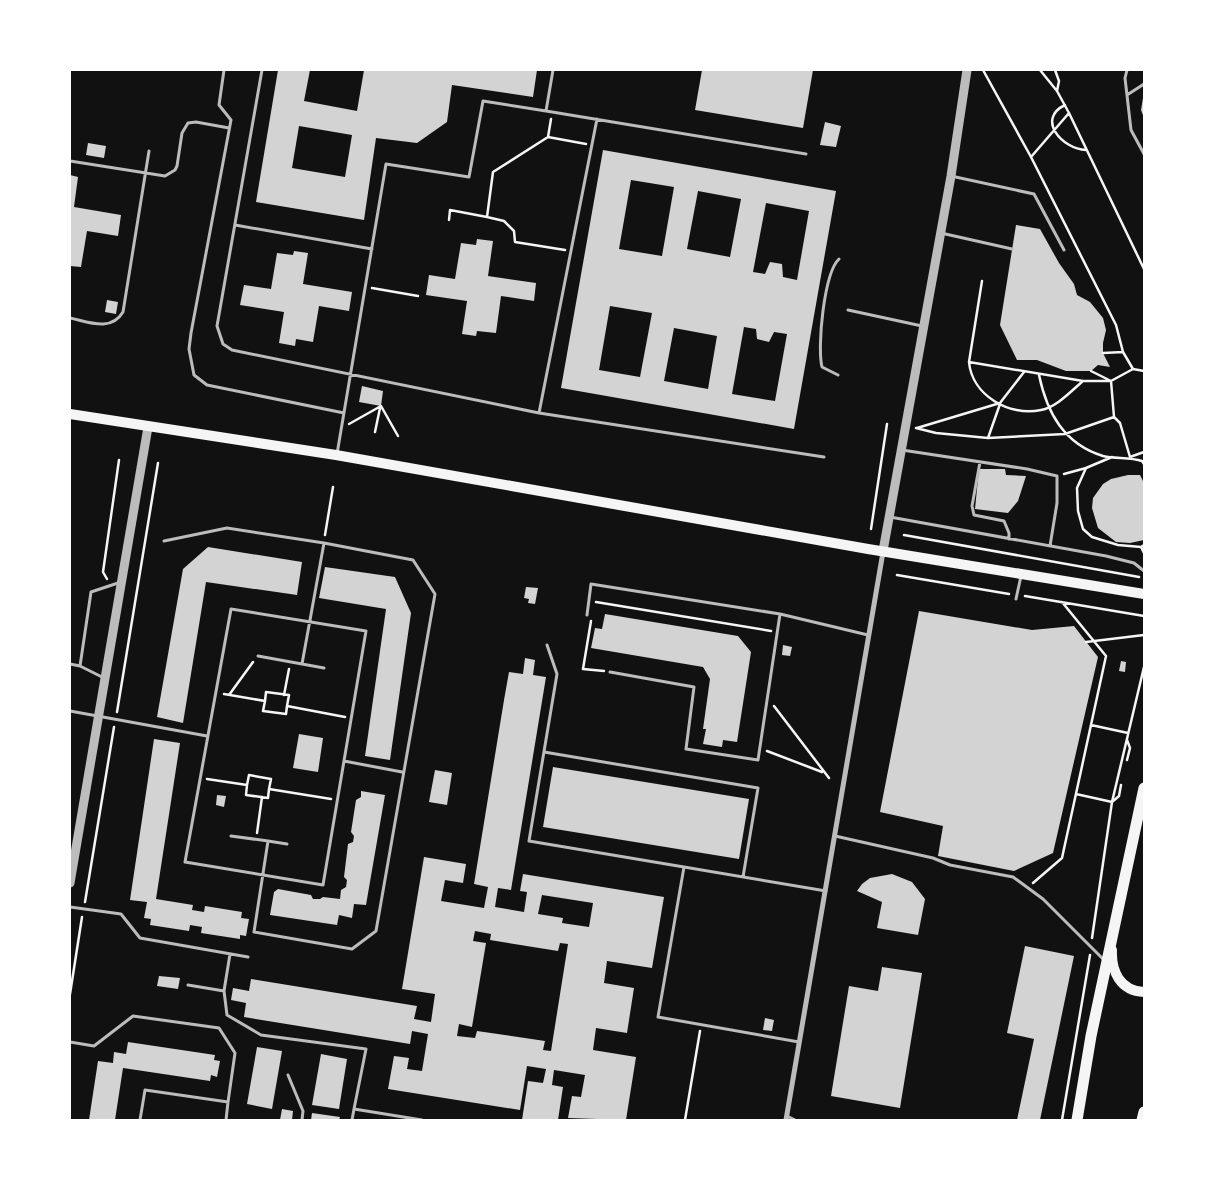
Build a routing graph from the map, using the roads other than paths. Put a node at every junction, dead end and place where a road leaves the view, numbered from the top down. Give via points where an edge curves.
1 (224, 70) edge
2 (262, 70) edge
3 (552, 70) edge
4 (967, 70) edge
5 (1126, 70) edge
6 (1144, 84) edge
7 (1127, 95) junction
8 (546, 110) junction
9 (598, 119) junction
10 (229, 128) junction
11 (149, 151) dead end
12 (806, 154) dead end
13 (1144, 154) edge
14 (70, 160) edge
15 (146, 173) junction
16 (951, 176) junction
17 (235, 225) junction
18 (940, 233) junction
19 (1012, 248) dead end
20 (372, 249) junction
21 (1064, 250) dead end
22 (839, 259) dead end
23 (848, 310) dead end
24 (70, 318) edge
25 (922, 326) junction
26 (349, 375) junction
27 (838, 375) dead end
28 (344, 413) junction
29 (539, 413) junction
30 (70, 414) edge
31 (148, 427) junction
32 (901, 450) junction
33 (336, 455) junction
34 (824, 457) dead end
35 (980, 462) junction
36 (889, 517) junction
37 (1009, 539) junction
38 (164, 541) dead end
39 (324, 543) junction
40 (1050, 546) junction
41 (883, 551) junction
42 (1144, 571) edge
43 (1022, 573) junction
44 (122, 582) junction
45 (1144, 594) edge
46 (1016, 599) dead end
47 (780, 614) junction
48 (587, 615) dead end
49 (310, 623) junction
50 (869, 635) junction
51 (547, 645) dead end
52 (258, 656) road end
53 (70, 664) edge
54 (302, 664) junction
55 (80, 666) junction
56 (324, 668) dead end
57 (610, 672) road end
58 (105, 678) junction
59 (70, 710) edge
60 (98, 717) junction
61 (206, 736) junction
62 (544, 752) junction
63 (344, 761) junction
64 (402, 772) junction
65 (1144, 788) edge
66 (231, 836) dead end
67 (835, 836) junction
68 (268, 841) junction
69 (287, 844) dead end
70 (684, 867) junction
71 (71, 870) edge
72 (262, 874) junction
73 (743, 877) junction
74 (70, 883) edge
75 (826, 892) junction
76 (70, 907) edge
77 (1114, 931) junction
78 (230, 954) junction
79 (248, 957) dead end
80 (1107, 963) junction
81 (188, 985) dead end
82 (224, 991) junction
83 (1144, 992) edge
84 (70, 1042) edge
85 (800, 1042) junction
86 (288, 1075) dead end
87 (228, 1102) junction
88 (354, 1109) junction
89 (1144, 1112) edge
90 (787, 1118) edge
91 (140, 1120) edge
92 (226, 1120) edge
93 (302, 1120) edge
94 (352, 1120) edge
95 (422, 1120) edge
96 (795, 1120) edge
97 (1077, 1120) edge
98 (1142, 1120) edge

1 - 10 lane via 218,105 231,120
2 - 17 lane
3 - 8 lane
4 - 16 street
5 - 7 lane
6 - 7 lane
7 - 13 lane via 1131,130
8 - 9 lane
8 - 20 lane via 483,102 469,177 386,164
9 - 12 lane
9 - 29 lane
10 - 15 lane via 188,123 182,133 174,170 166,176
10 - 28 lane via 191,333 189,349 194,375 207,385
11 - 15 lane
14 - 15 lane
15 - 24 lane via 123,312 116,321 105,324
16 - 18 street
16 - 21 lane via 1034,194
17 - 20 lane
17 - 26 lane via 217,326 223,344 232,350
18 - 19 lane
18 - 25 street
20 - 26 lane
22 - 27 lane via 830,276 819,353 822,367
23 - 25 lane
25 - 32 street
26 - 28 lane
26 - 29 lane
28 - 33 lane
29 - 34 lane
30 - 31 main road
31 - 33 main road
31 - 44 street
32 - 35 lane
32 - 36 street
33 - 41 main road
35 - 37 lane via 972,506 974,516 1004,521
35 - 40 lane via 1057,476 1057,503
36 - 37 lane
36 - 41 street
37 - 40 lane
38 - 39 lane via 227,528
39 - 49 lane
39 - 64 lane via 413,560 435,594
40 - 42 lane via 1134,562
41 - 43 main road
41 - 50 street
43 - 45 main road
43 - 46 lane
44 - 55 lane via 91,592
44 - 58 street
47 - 48 lane via 591,584
47 - 50 lane
47 - 57 lane via 758,760 686,749 694,687
49 - 54 lane
49 - 61 lane via 231,608
49 - 63 lane via 366,631
50 - 67 street
51 - 62 lane via 557,674
52 - 54 lane
53 - 55 lane
54 - 56 lane
55 - 58 lane
58 - 60 street
59 - 60 lane
60 - 61 lane
60 - 71 street
61 - 72 lane via 185,862
62 - 70 lane via 529,841
62 - 73 lane via 758,788
63 - 64 lane
63 - 72 lane via 323,885
64 - 72 lane via 376,931 352,949 254,932
65 - 77 main road
66 - 68 lane
67 - 75 street
67 - 80 lane via 1013,877 1029,887
68 - 69 lane
68 - 72 lane
70 - 73 lane
70 - 85 lane via 658,1017
71 - 74 street
73 - 75 lane
75 - 85 street
76 - 78 lane via 121,914 140,938
77 - 80 main road
77 - 83 main road via 1112,960 1118,980 1127,988
78 - 79 lane
78 - 82 lane
80 - 97 main road
81 - 82 lane
82 - 88 lane via 227,1015 261,1035 366,1049
84 - 87 lane via 94,1046 133,1016 219,1028 236,1053
85 - 90 street
86 - 93 lane via 303,1111
87 - 91 lane via 145,1090
87 - 92 lane
88 - 94 lane
88 - 95 lane
89 - 98 main road
90 - 96 lane

